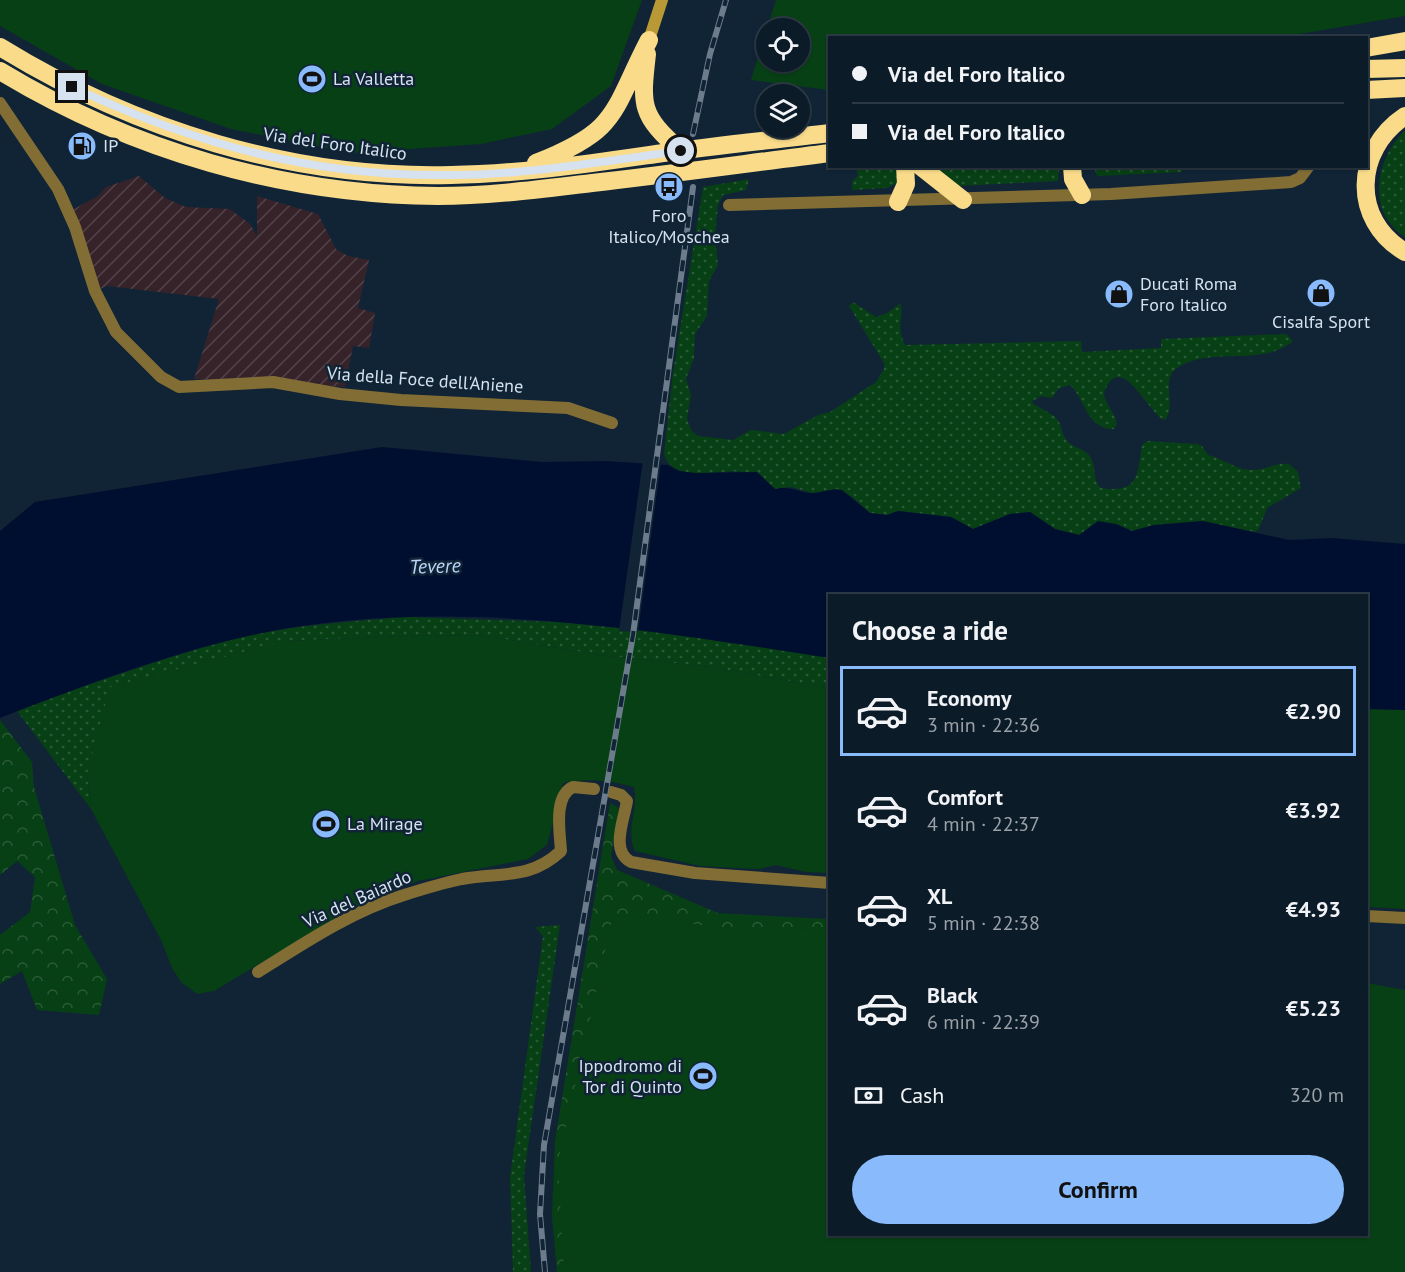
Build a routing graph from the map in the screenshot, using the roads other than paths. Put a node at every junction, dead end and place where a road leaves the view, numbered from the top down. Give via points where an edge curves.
1 (662, 0) edge
2 (649, 40) junction
3 (1405, 41) edge
4 (0, 47) edge
5 (1368, 48) edge
6 (1405, 68) edge
7 (1368, 69) edge
8 (1, 76) edge
9 (1405, 88) edge
10 (1368, 90) edge
11 (0, 104) edge
12 (1405, 116) edge
13 (828, 133) edge
14 (681, 151) junction
15 (828, 153) edge
16 (906, 168) edge
17 (923, 168) edge
18 (1072, 168) edge
19 (1308, 168) edge
20 (512, 172) junction
21 (1082, 195) junction
22 (963, 200) junction
23 (898, 202) junction
24 (729, 205) dead end
25 (1405, 252) edge
26 (612, 423) dead end
27 (594, 789) dead end
28 (611, 792) dead end
29 (828, 883) edge
30 (1368, 916) edge
31 (1405, 918) edge
32 (258, 972) dead end

1 - 2 street
2 - 14 highway via 644,89 647,113 657,130
2 - 20 highway via 621,102 601,129 566,150
3 - 5 highway
4 - 20 highway, Via del Foro Italico via 101,101 243,152 378,173 451,176
6 - 7 highway
8 - 15 highway via 176,153 251,174 340,190 428,196 506,193
9 - 10 highway
11 - 26 street, Via della Foce dell'Aniene via 58,189 75,227 94,291 116,332 161,377 179,387 273,382 391,399 568,408
12 - 25 highway via 1374,152 1365,188 1370,213 1380,232
13 - 14 highway, Via del Foro Italico
14 - 20 highway, Via del Foro Italico
16 - 23 highway via 906,184
17 - 22 highway
18 - 21 highway
19 - 21 street via 1300,178 1286,183
21 - 22 street
22 - 23 street
23 - 24 street
27 - 32 street, Via del Baiardo via 573,787 565,793 561,806 561,851 547,864 531,871 462,879 401,896 338,924
28 - 29 street via 626,799 619,847 631,862 695,873
30 - 31 street

